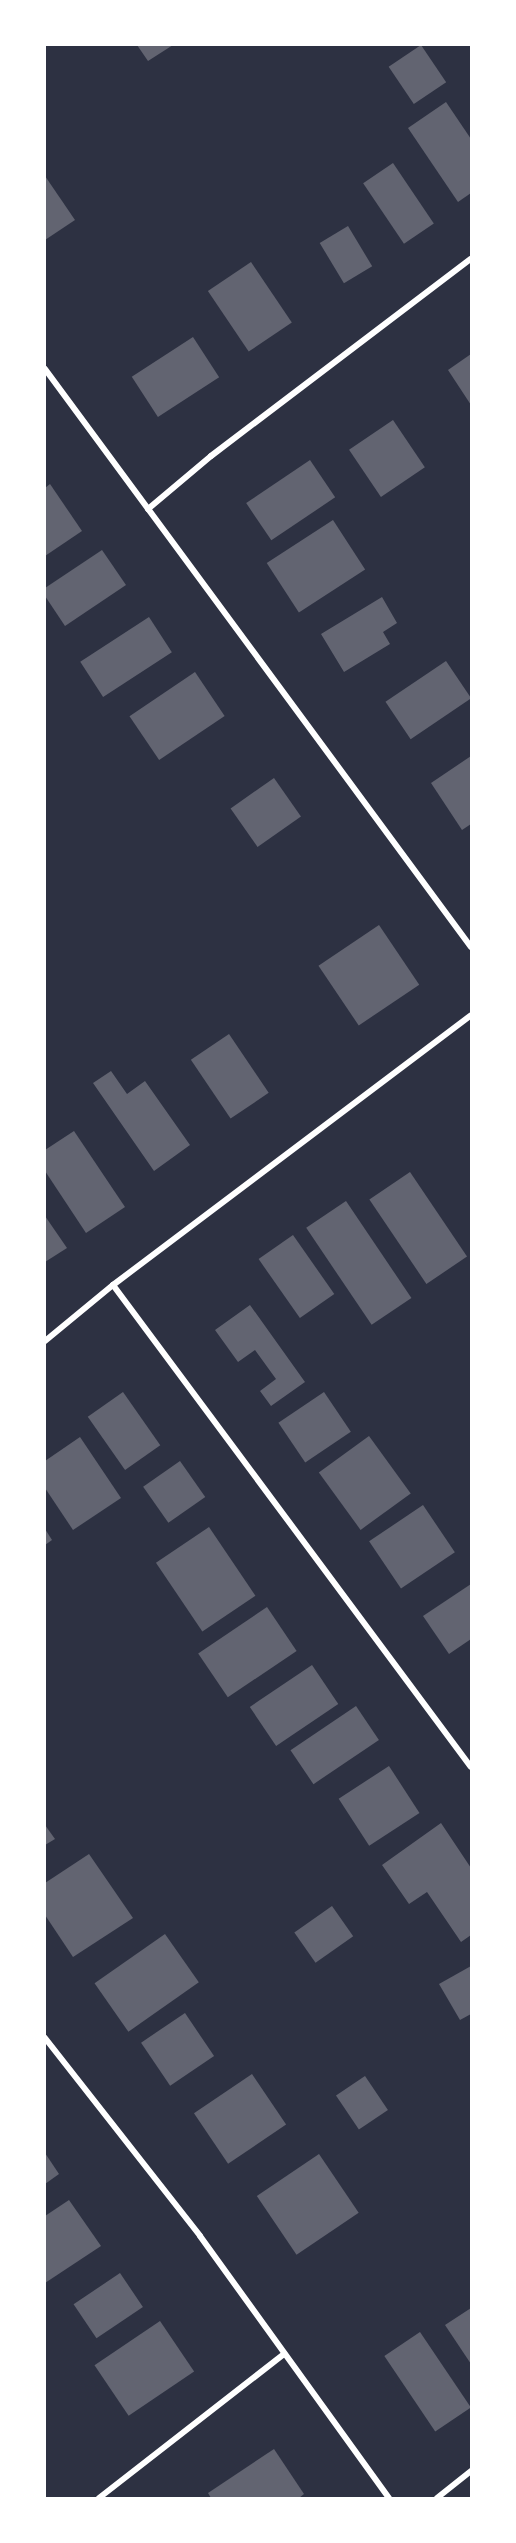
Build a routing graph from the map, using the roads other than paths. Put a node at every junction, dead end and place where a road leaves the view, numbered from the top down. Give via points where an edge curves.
1 (471, 259) edge
2 (45, 369) edge
3 (148, 509) junction
4 (471, 946) edge
5 (471, 1015) edge
6 (113, 1285) junction
7 (45, 1341) edge
8 (471, 1767) edge
9 (45, 2038) edge
10 (283, 2355) junction
11 (471, 2471) edge
12 (99, 2498) edge
13 (389, 2498) edge
14 (437, 2498) edge

1 - 3 street via 211,456
2 - 3 street
3 - 4 street
5 - 6 street
6 - 7 street
6 - 8 street
9 - 10 street via 200,2236
10 - 12 street
10 - 13 street
11 - 14 street

